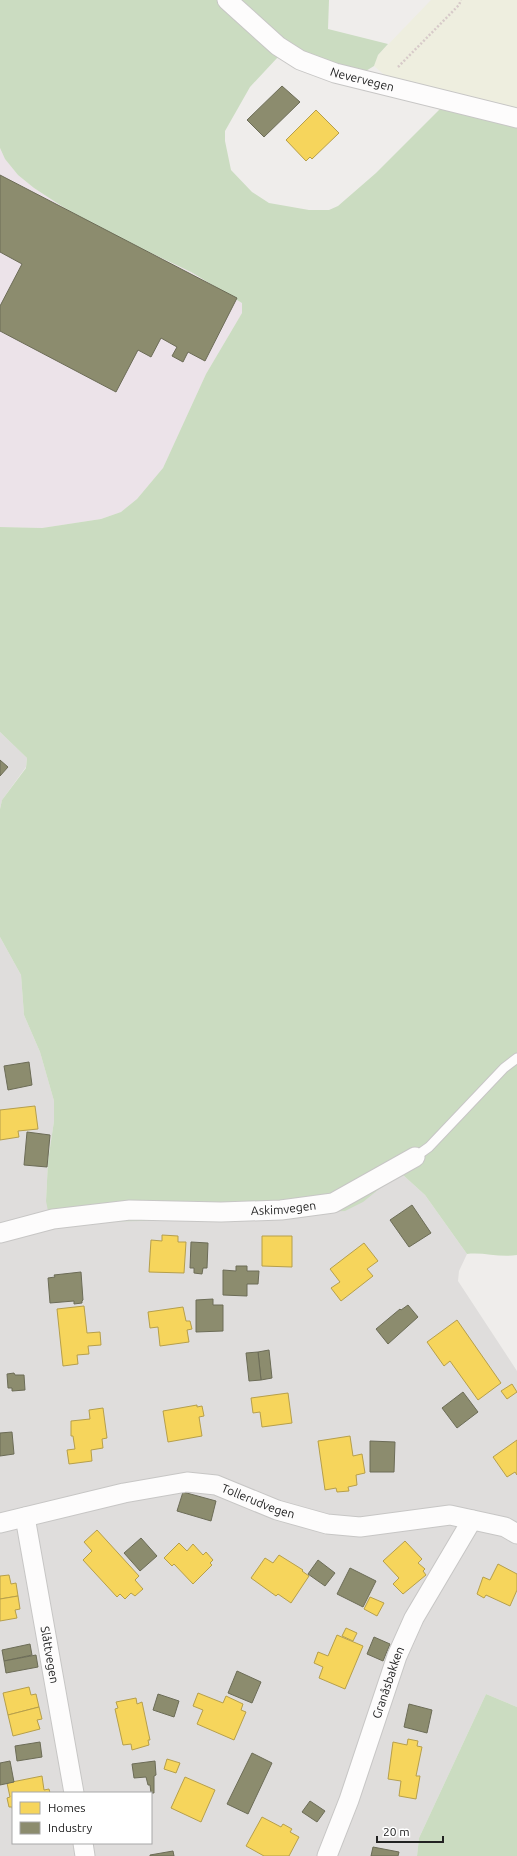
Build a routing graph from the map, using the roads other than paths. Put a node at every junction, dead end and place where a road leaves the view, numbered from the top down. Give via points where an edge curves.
1 (227, 0) edge
2 (517, 118) edge
3 (517, 1058) edge
4 (415, 1157) joint
5 (0, 1233) edge
6 (25, 1517) junction
7 (472, 1520) junction
8 (0, 1523) edge
9 (517, 1534) edge
10 (74, 1792) edge
11 (327, 1856) edge

1 - 2 street, Nevervegen via 278,46 300,60 334,73
3 - 4 lane, Askimvegen via 504,1068 429,1147
4 - 5 street, Askimvegen via 332,1204 281,1210 130,1210 53,1219
6 - 7 street, Tollerudvegen via 124,1493 187,1482 216,1485 277,1510 327,1524 360,1527 450,1515
6 - 8 street, Tollerudvegen
6 - 10 street, Slåttvegen
7 - 9 street, Tollerudvegen via 505,1527
7 - 11 street, Granåsbakken via 414,1618 397,1656 349,1800

